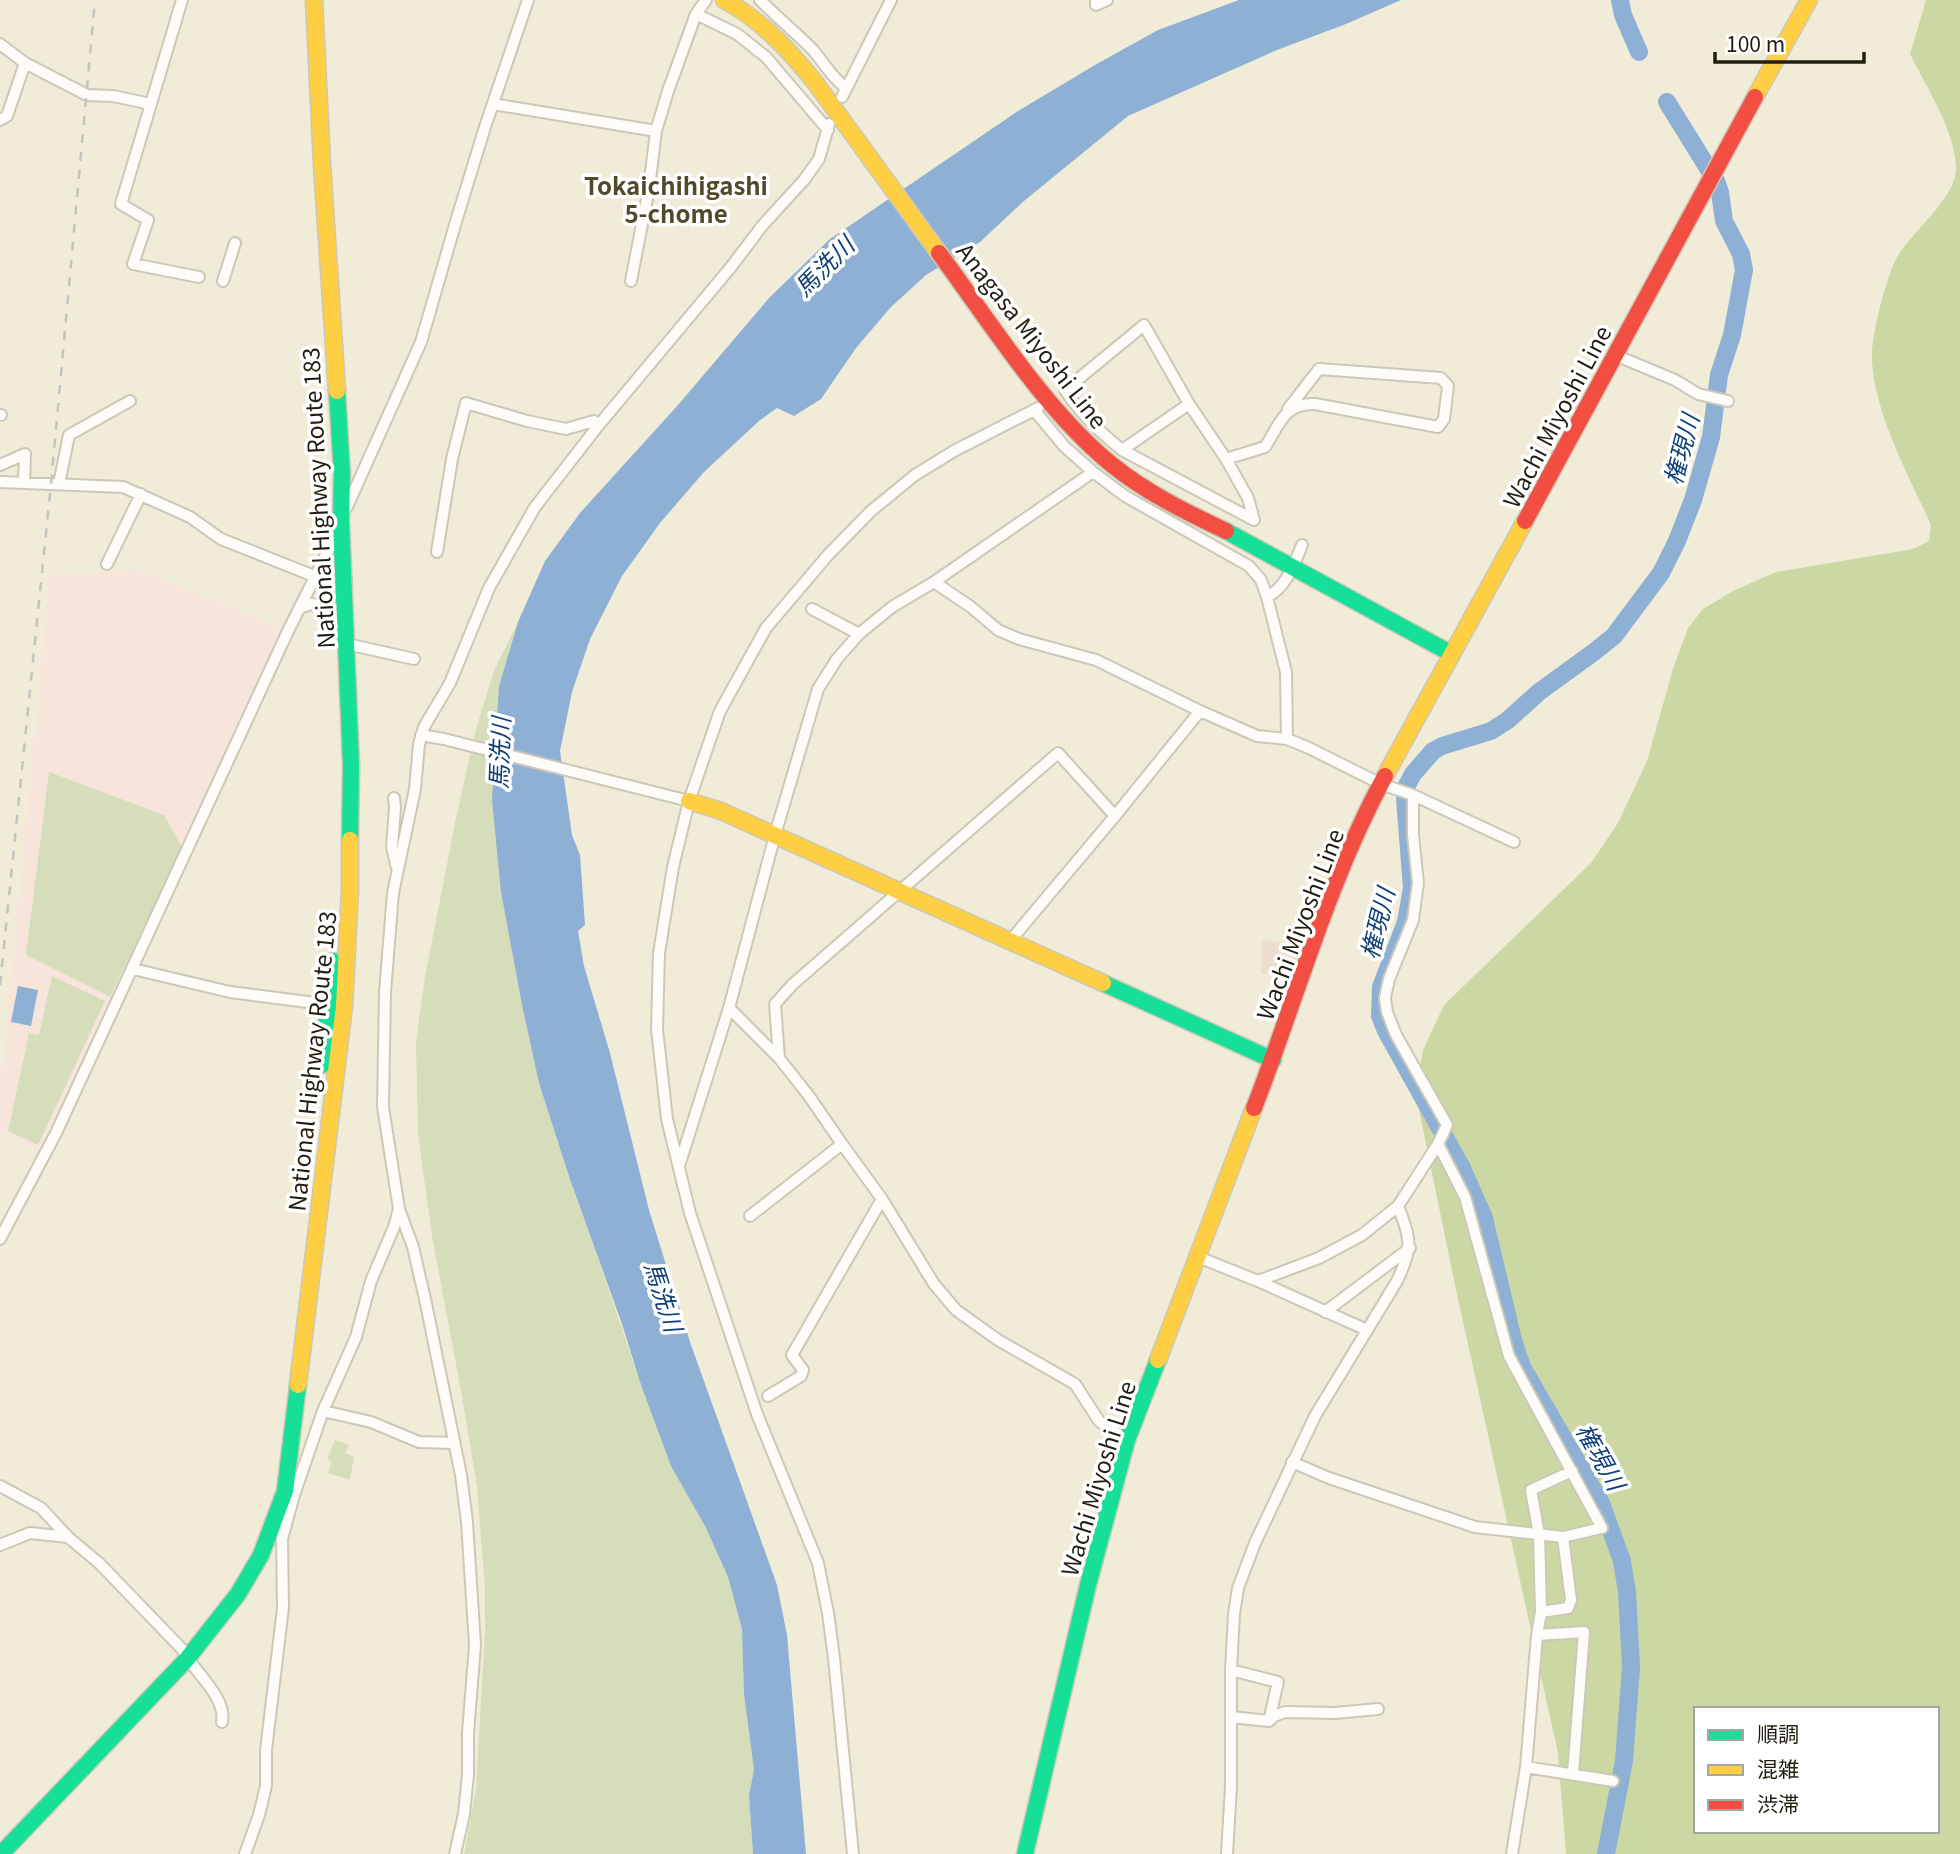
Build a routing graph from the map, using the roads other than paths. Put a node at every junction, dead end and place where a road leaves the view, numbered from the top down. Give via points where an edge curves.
1 (182, 0) edge
2 (302, 0) edge
3 (314, 0) edge
4 (528, 0) edge
5 (706, 0) edge
6 (724, 0) edge
7 (760, 0) edge
8 (891, 0) edge
9 (1096, 0) edge
10 (1107, 0) edge
11 (1809, 0) edge
12 (696, 14) junction
13 (0, 44) edge
14 (25, 64) junction
15 (151, 104) junction
16 (494, 104) junction
17 (0, 120) edge
18 (656, 131) junction
19 (234, 243) dead end
20 (199, 277) dead end
21 (223, 281) dead end
22 (631, 281) dead end
23 (1615, 355) junction
24 (1725, 400) dead end
25 (130, 401) dead end
26 (1189, 404) junction
27 (1288, 410) junction
28 (594, 421) dead end
29 (1122, 450) junction
30 (1226, 459) junction
31 (341, 462) junction
32 (0, 465) edge
33 (364, 470) junction
34 (1093, 472) junction
35 (0, 482) edge
36 (24, 483) junction
37 (59, 484) junction
38 (141, 494) junction
39 (341, 521) junction
40 (1302, 545) dead end
41 (331, 546) junction
42 (437, 552) dead end
43 (107, 564) dead end
44 (1293, 566) junction
45 (314, 576) junction
46 (934, 582) junction
47 (1267, 597) junction
48 (299, 608) junction
49 (812, 609) dead end
50 (334, 622) junction
51 (859, 634) junction
52 (346, 643) junction
53 (1452, 654) junction
54 (414, 659) dead end
55 (1200, 711) junction
56 (421, 735) junction
57 (1287, 739) junction
58 (1388, 786) junction
59 (1410, 794) junction
60 (394, 798) dead end
61 (682, 799) junction
62 (1115, 816) junction
63 (775, 835) junction
64 (1514, 842) dead end
65 (397, 871) junction
66 (899, 890) junction
67 (1010, 941) junction
68 (133, 969) junction
69 (337, 1005) junction
70 (729, 1008) junction
71 (779, 1058) junction
72 (1273, 1060) junction
73 (1439, 1142) junction
74 (842, 1144) junction
75 (678, 1168) junction
76 (882, 1199) junction
77 (1398, 1206) junction
78 (399, 1209) junction
79 (750, 1216) dead end
80 (0, 1239) edge
81 (1410, 1248) junction
82 (1198, 1257) junction
83 (1258, 1281) junction
84 (1325, 1312) junction
85 (1367, 1330) junction
86 (768, 1396) dead end
87 (323, 1411) junction
88 (1127, 1440) junction
89 (454, 1443) junction
90 (1292, 1462) junction
91 (1572, 1471) junction
92 (0, 1486) edge
93 (284, 1491) junction
94 (1539, 1534) junction
95 (68, 1537) junction
96 (1563, 1537) junction
97 (0, 1545) edge
98 (1542, 1612) junction
99 (1537, 1635) junction
100 (184, 1654) junction
101 (1231, 1670) junction
102 (1378, 1709) dead end
103 (1231, 1717) junction
104 (1269, 1721) junction
105 (222, 1722) dead end
106 (1526, 1767) junction
107 (1573, 1774) junction
108 (1613, 1781) dead end
109 (0, 1837) edge
110 (1, 1854) edge
111 (245, 1854) edge
112 (455, 1854) edge
113 (853, 1854) edge
114 (1025, 1854) edge
115 (1227, 1854) edge
116 (1512, 1854) edge

1 - 15 street
2 - 41 main road, National Highway Route 183
3 - 31 main road, National Highway Route 183
4 - 16 street
5 - 12 street
6 - 44 main road, Anagasa Miyoshi Line via 747,13 787,48 1028,374 1095,451 1173,503
7 - 8 street via 817,55 844,93
9 - 10 street via 1096,5
11 - 23 main road, Wachi Miyoshi Line
12 - 18 street
12 - 56 street via 737,34 766,57 828,127 819,159 535,507 489,588 450,683
13 - 14 street
14 - 15 street via 87,95
14 - 17 street via 7,116
15 - 20 street via 121,204 148,220 133,264
16 - 18 street
16 - 33 street via 421,342
18 - 22 street
19 - 21 street
23 - 24 street via 1698,394
23 - 53 main road, Wachi Miyoshi Line
25 - 37 street via 69,435
26 - 29 street
26 - 29 street via 1144,326 1065,390
26 - 30 street
27 - 27 street via 1301,403 1315,404 1438,426 1444,419 1448,386 1441,378 1319,369
27 - 30 street via 1265,447
28 - 42 street via 566,429 466,403
29 - 30 street via 1254,520 1248,498
31 - 33 street via 352,470
31 - 39 main road, National Highway Route 183
32 - 36 street via 25,454
33 - 39 street
34 - 46 street
34 - 47 street via 1125,496 1250,566
34 - 61 street via 1064,446 1036,409 915,475 828,555 766,628 720,710
35 - 36 street
36 - 37 street
37 - 38 street via 123,487
38 - 43 street
38 - 45 street via 191,517 221,539
39 - 41 street
39 - 52 main road, National Highway Route 183
40 - 44 street
41 - 45 street
41 - 50 main road, National Highway Route 183
44 - 47 street via 1277,591
44 - 53 main road, Anagasa Miyoshi Line
45 - 48 street
46 - 51 street
46 - 55 street via 998,630 1097,660
47 - 57 street via 1286,672
48 - 50 street via 324,606
48 - 68 street
49 - 51 street
50 - 69 main road, National Highway Route 183
51 - 63 street via 818,688
52 - 54 street
52 - 69 main road, National Highway Route 183 via 351,890
53 - 58 main road, Wachi Miyoshi Line
55 - 57 street via 1257,736
55 - 62 street
56 - 61 street
56 - 65 street
57 - 58 street
58 - 59 street
58 - 72 main road, Wachi Miyoshi Line via 1348,851
59 - 64 street
59 - 73 street via 1418,883 1413,920 1385,998 1396,1035 1447,1125
60 - 65 street via 392,847
61 - 63 main road
61 - 75 street via 659,953 657,1030 667,1119
62 - 66 street via 1058,753
62 - 67 street
63 - 66 main road
63 - 70 street
65 - 78 street via 385,992 383,1107
66 - 67 main road
66 - 71 street via 775,1004
67 - 72 main road
68 - 69 street via 230,992
68 - 80 street
69 - 93 main road, National Highway Route 183 via 289,1360
70 - 71 street
70 - 75 street
71 - 74 street
72 - 82 main road, Wachi Miyoshi Line
73 - 77 street
73 - 91 street via 1465,1197 1509,1356
74 - 76 street
74 - 79 street
75 - 113 street via 757,1414 818,1563 831,1635
76 - 86 street via 792,1355 803,1370 801,1376
76 - 88 street via 934,1284 956,1310 1075,1384 1099,1421
77 - 81 street
77 - 83 street via 1362,1235 1319,1258
78 - 87 street via 370,1281 356,1337
78 - 89 street via 413,1247
81 - 84 street
81 - 85 street via 1397,1281
82 - 83 street
82 - 88 main road, Wachi Miyoshi Line
83 - 84 street
84 - 85 street
85 - 90 street
87 - 89 street via 371,1422 419,1441
87 - 93 street
88 - 114 main road, Wachi Miyoshi Line via 1090,1574
89 - 112 street via 467,1522 475,1645 468,1774
90 - 94 street via 1475,1527
90 - 101 street via 1238,1588
91 - 94 street via 1531,1490
91 - 96 street via 1602,1528
92 - 95 street via 41,1508
93 - 100 main road, National Highway Route 183
93 - 111 street via 283,1608 265,1786
94 - 96 street
94 - 98 street
95 - 97 street via 30,1533
95 - 100 street via 99,1563
96 - 98 street via 1572,1600 1568,1608
98 - 99 street
99 - 106 street
99 - 107 street via 1584,1632
100 - 105 street via 218,1698
100 - 109 main road, National Highway Route 183
100 - 110 main road, National Highway Route 183
101 - 103 street
101 - 104 street via 1278,1682
102 - 104 street via 1285,1712
103 - 104 street
103 - 115 street
106 - 107 street
106 - 116 street
107 - 108 street

